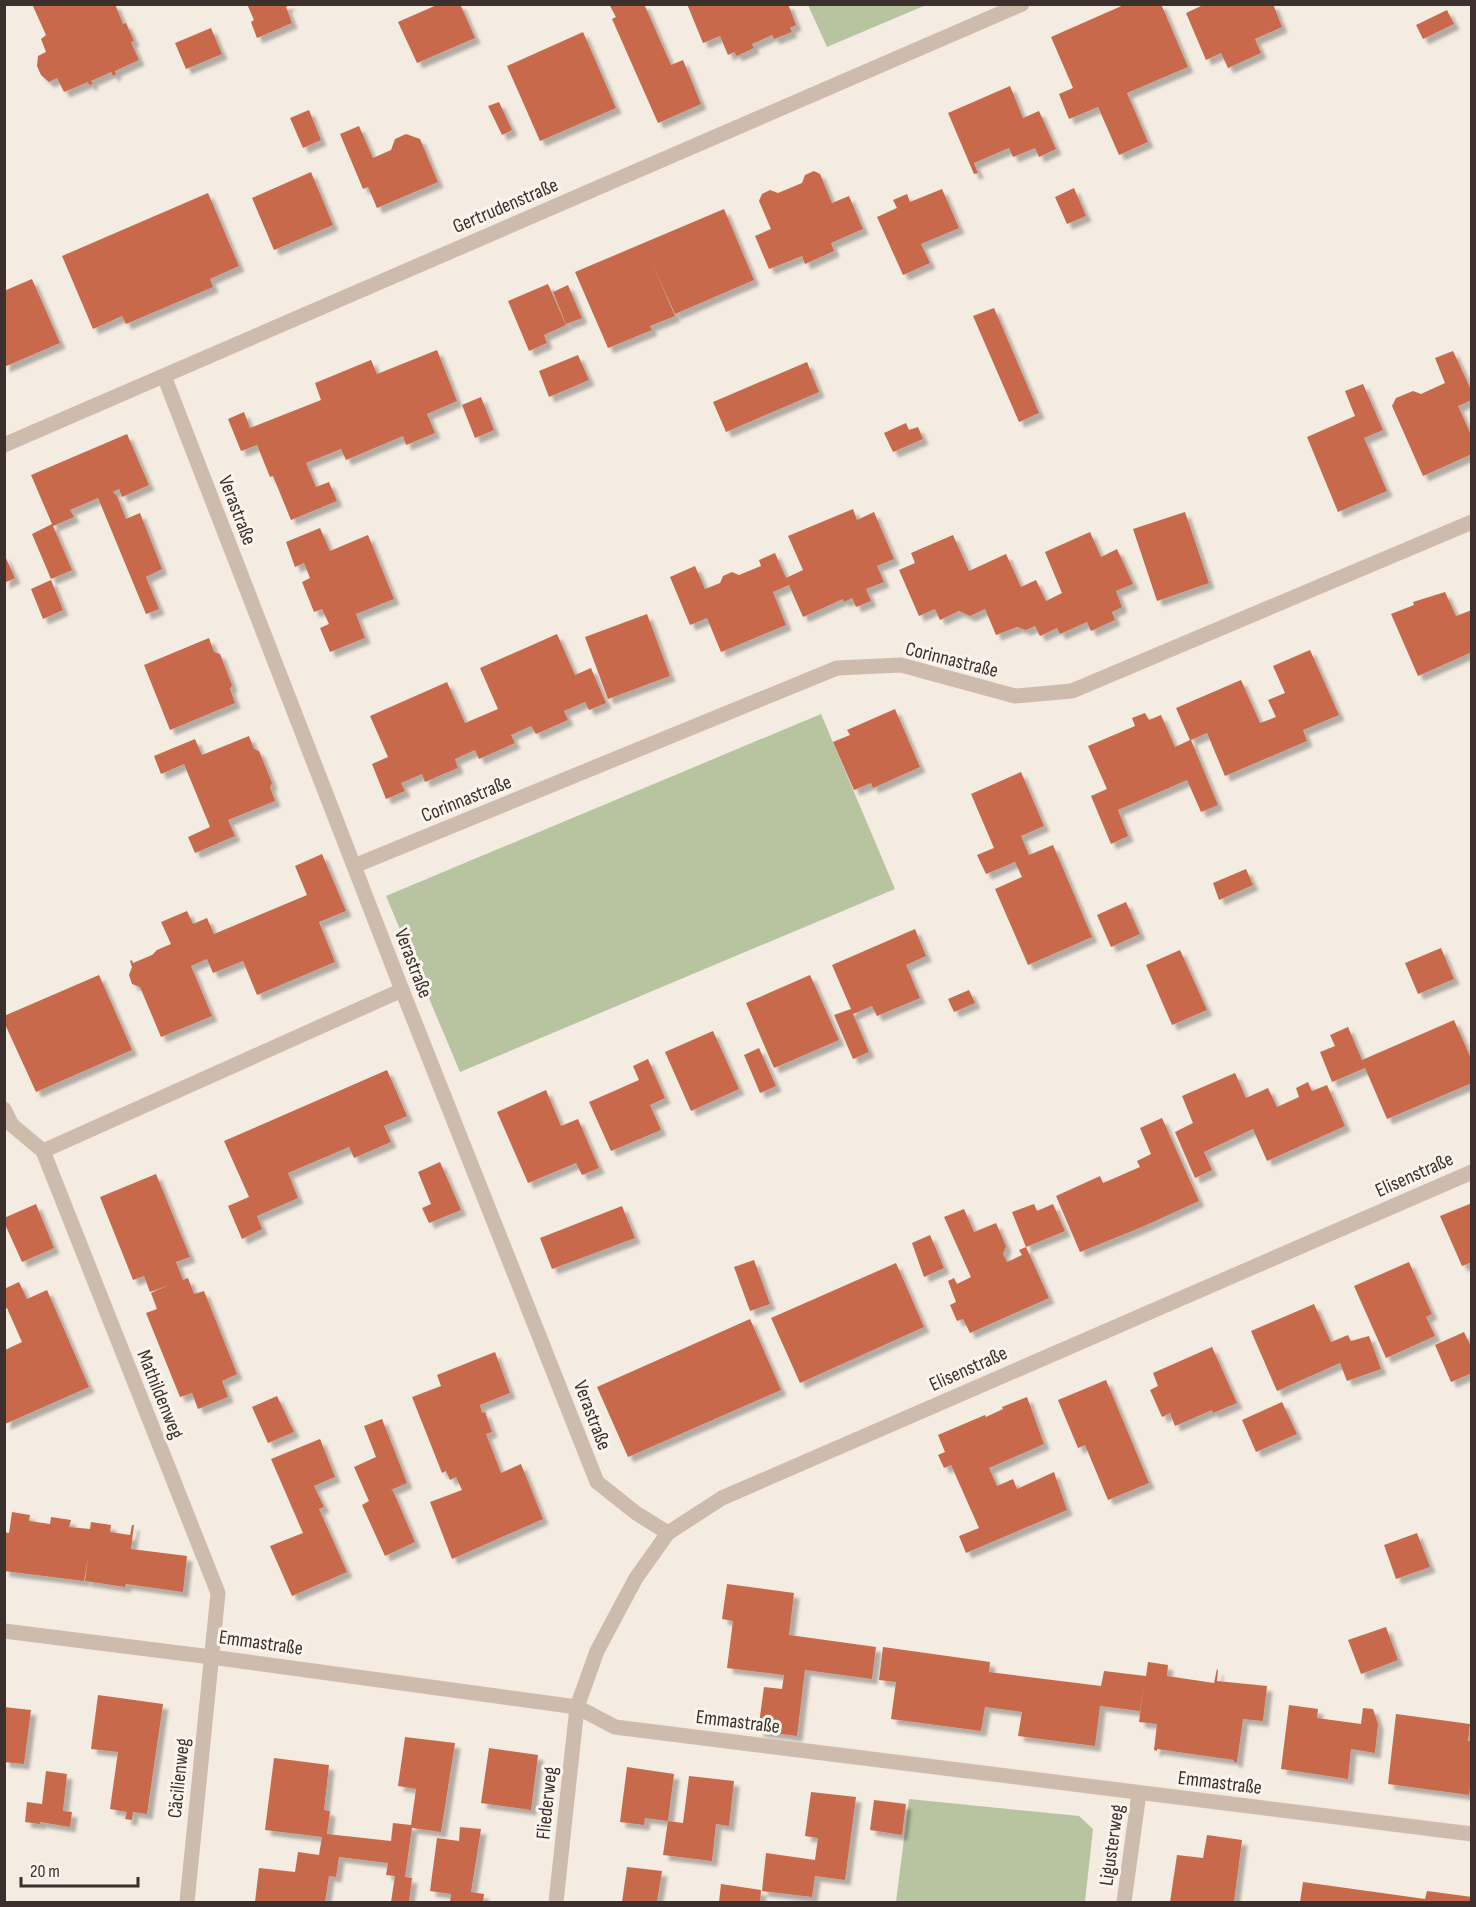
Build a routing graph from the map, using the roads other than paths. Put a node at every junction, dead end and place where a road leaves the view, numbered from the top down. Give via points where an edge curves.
1 (1022, 4) edge
2 (164, 376) junction
3 (4, 445) edge
4 (1472, 522) edge
5 (354, 866) junction
6 (402, 990) junction
7 (4, 1109) edge
8 (43, 1151) junction
9 (1472, 1172) edge
10 (668, 1533) junction
11 (4, 1631) edge
12 (211, 1657) junction
13 (577, 1707) junction
14 (1139, 1793) junction
15 (1472, 1834) edge
16 (187, 1902) edge
17 (556, 1902) edge
18 (1124, 1902) edge

1 - 2 street, Gertrudenstraße
2 - 3 street, Gertrudenstraße
2 - 5 street, Verastraße
4 - 5 street, Corinnastraße via 1072,691 1015,696 901,665 837,668
5 - 6 street, Verastraße
6 - 8 street
6 - 10 street, Verastraße via 597,1482 636,1514
7 - 8 street, Mathildenweg via 12,1125
8 - 12 street, Mathildenweg via 218,1593
9 - 10 street, Elisenstraße via 722,1498
10 - 13 street, Elisenstraße via 636,1578 603,1640
11 - 12 street, Emmastraße
12 - 13 street, Emmastraße
12 - 16 street, Cäcilienweg
13 - 14 street, Emmastraße via 615,1727
13 - 17 street, Fliederweg
14 - 15 street, Emmastraße
14 - 18 street, Ligusterweg

